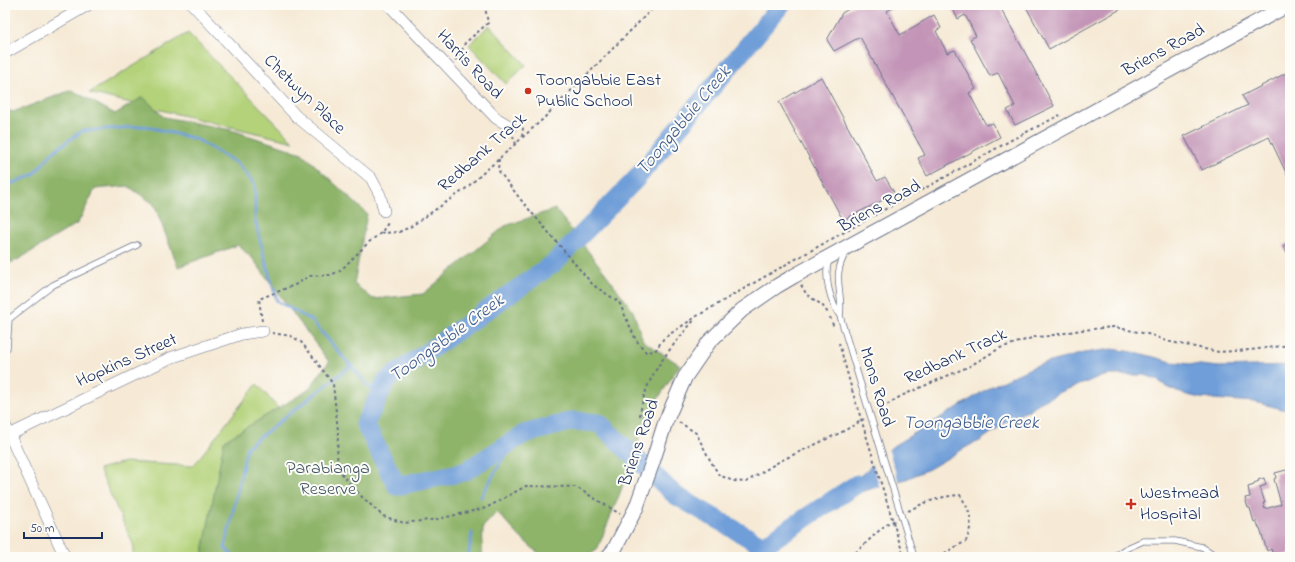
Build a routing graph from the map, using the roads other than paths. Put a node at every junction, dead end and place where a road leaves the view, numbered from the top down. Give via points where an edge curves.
1 (88, 5) edge
2 (192, 5) edge
3 (389, 5) edge
4 (1288, 5) edge
5 (5, 53) edge
6 (511, 127) dead end
7 (384, 211) dead end
8 (851, 244) junction
9 (137, 245) dead end
10 (830, 256) junction
11 (840, 316) junction
12 (263, 331) road end
13 (5, 349) edge
14 (7, 430) edge
15 (64, 557) edge
16 (608, 557) edge
17 (914, 557) edge
18 (1113, 557) edge
19 (1218, 557) edge

1 - 5 street
2 - 7 street, Chetwyn Place via 296,116 371,178 380,195
3 - 6 street, Harris Road via 496,118
4 - 8 street, Briens Road
8 - 10 street, Briens Road
8 - 11 lane, Mons Road via 838,271 842,306
9 - 13 lane via 53,285 9,319
10 - 11 lane, Mons Road via 826,272 827,281
10 - 16 street, Briens Road via 777,286 742,310 709,342 684,377 665,423 636,508
11 - 17 lane, Mons Road, bridge
12 - 14 street, Hopkins Street via 242,334 170,358
14 - 15 street
18 - 19 lane via 1143,542 1175,541 1202,547

